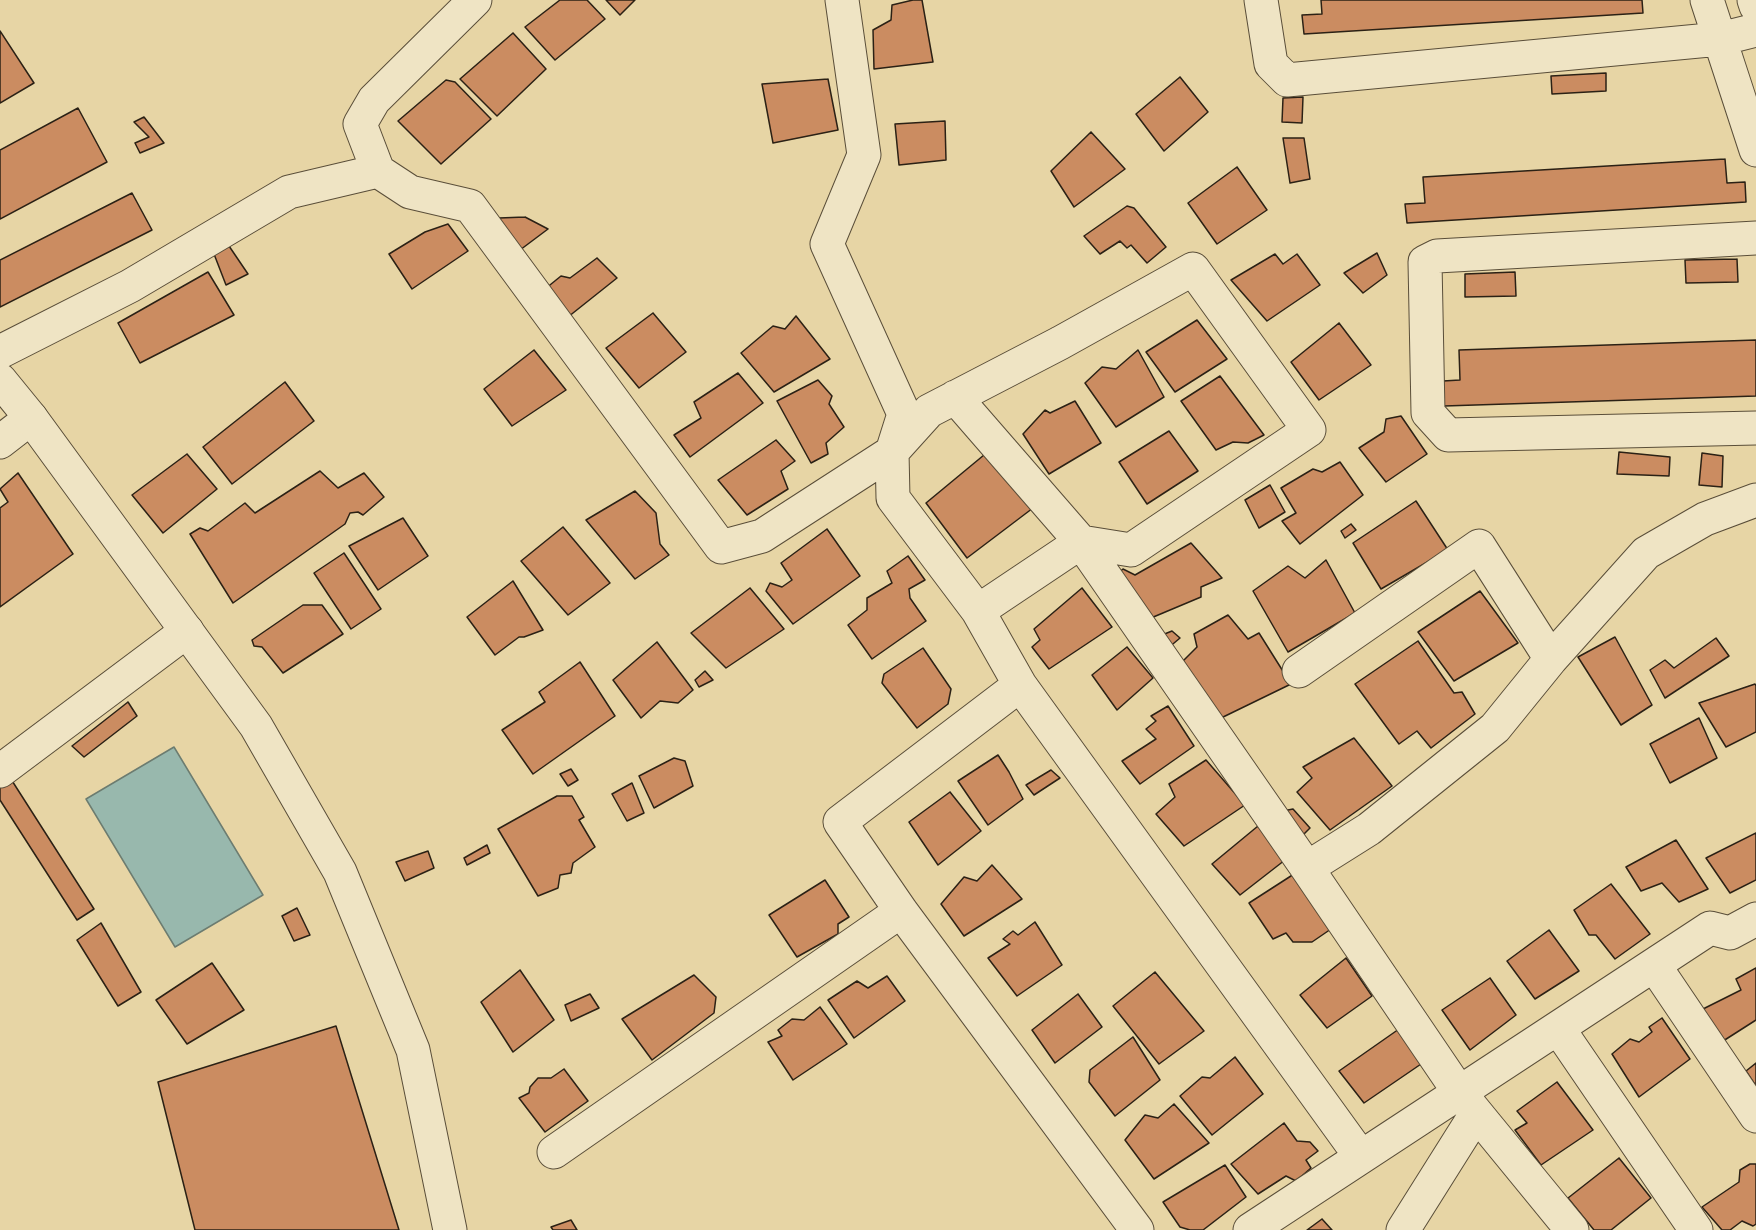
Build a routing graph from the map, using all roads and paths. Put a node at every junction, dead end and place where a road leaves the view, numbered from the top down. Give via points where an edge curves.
1 (475, 0) edge
2 (842, 0) edge
3 (1261, 0) edge
4 (1707, 0) edge
5 (1754, 0) edge
6 (1756, 6) edge
7 (1756, 30) edge
8 (1720, 39) junction
9 (1756, 150) edge
10 (378, 171) junction
11 (1756, 238) edge
12 (0, 352) edge
13 (0, 380) edge
14 (955, 397) junction
15 (31, 418) junction
16 (1756, 428) edge
17 (0, 442) edge
18 (892, 452) junction
19 (1756, 500) edge
20 (1081, 542) junction
21 (978, 611) junction
22 (187, 631) junction
23 (1551, 659) junction
24 (1299, 671) dead end
25 (1020, 686) junction
26 (0, 771) edge
27 (1307, 868) junction
28 (901, 911) junction
29 (1756, 919) edge
30 (1654, 965) junction
31 (1558, 1028) junction
32 (1467, 1103) junction
33 (1756, 1116) edge
34 (554, 1152) dead end
35 (1361, 1157) junction
36 (450, 1230) edge
37 (1137, 1230) edge
38 (1250, 1230) edge
39 (1403, 1230) edge
40 (1572, 1230) edge
41 (1696, 1230) edge

1 - 10 street via 374,100 360,124
2 - 18 street via 864,155 827,244 904,414
3 - 8 street via 1271,64 1287,80
4 - 8 street
5 - 6 street
7 - 8 street
8 - 9 street
10 - 12 street via 289,192 130,286
10 - 18 street via 411,192 470,206 721,547 762,537
11 - 16 street via 1437,256 1425,262 1428,413 1448,435
13 - 15 street
14 - 18 street via 929,411
14 - 20 street
14 - 20 street via 1193,269 1309,430 1131,550
15 - 17 street
15 - 22 street
18 - 21 street via 893,498
19 - 23 street via 1705,519 1646,554
20 - 21 street
20 - 27 street
21 - 25 street
22 - 26 street
22 - 36 street via 256,726 340,872 413,1050
23 - 24 street via 1479,546
23 - 27 street via 1495,728 1369,829
25 - 28 street via 840,822
25 - 35 street
27 - 32 street
28 - 34 street
28 - 37 street
29 - 30 street via 1731,933 1710,928
30 - 31 street
30 - 33 street
31 - 32 street
31 - 41 street
32 - 35 street
32 - 39 street
32 - 40 street
35 - 38 street

